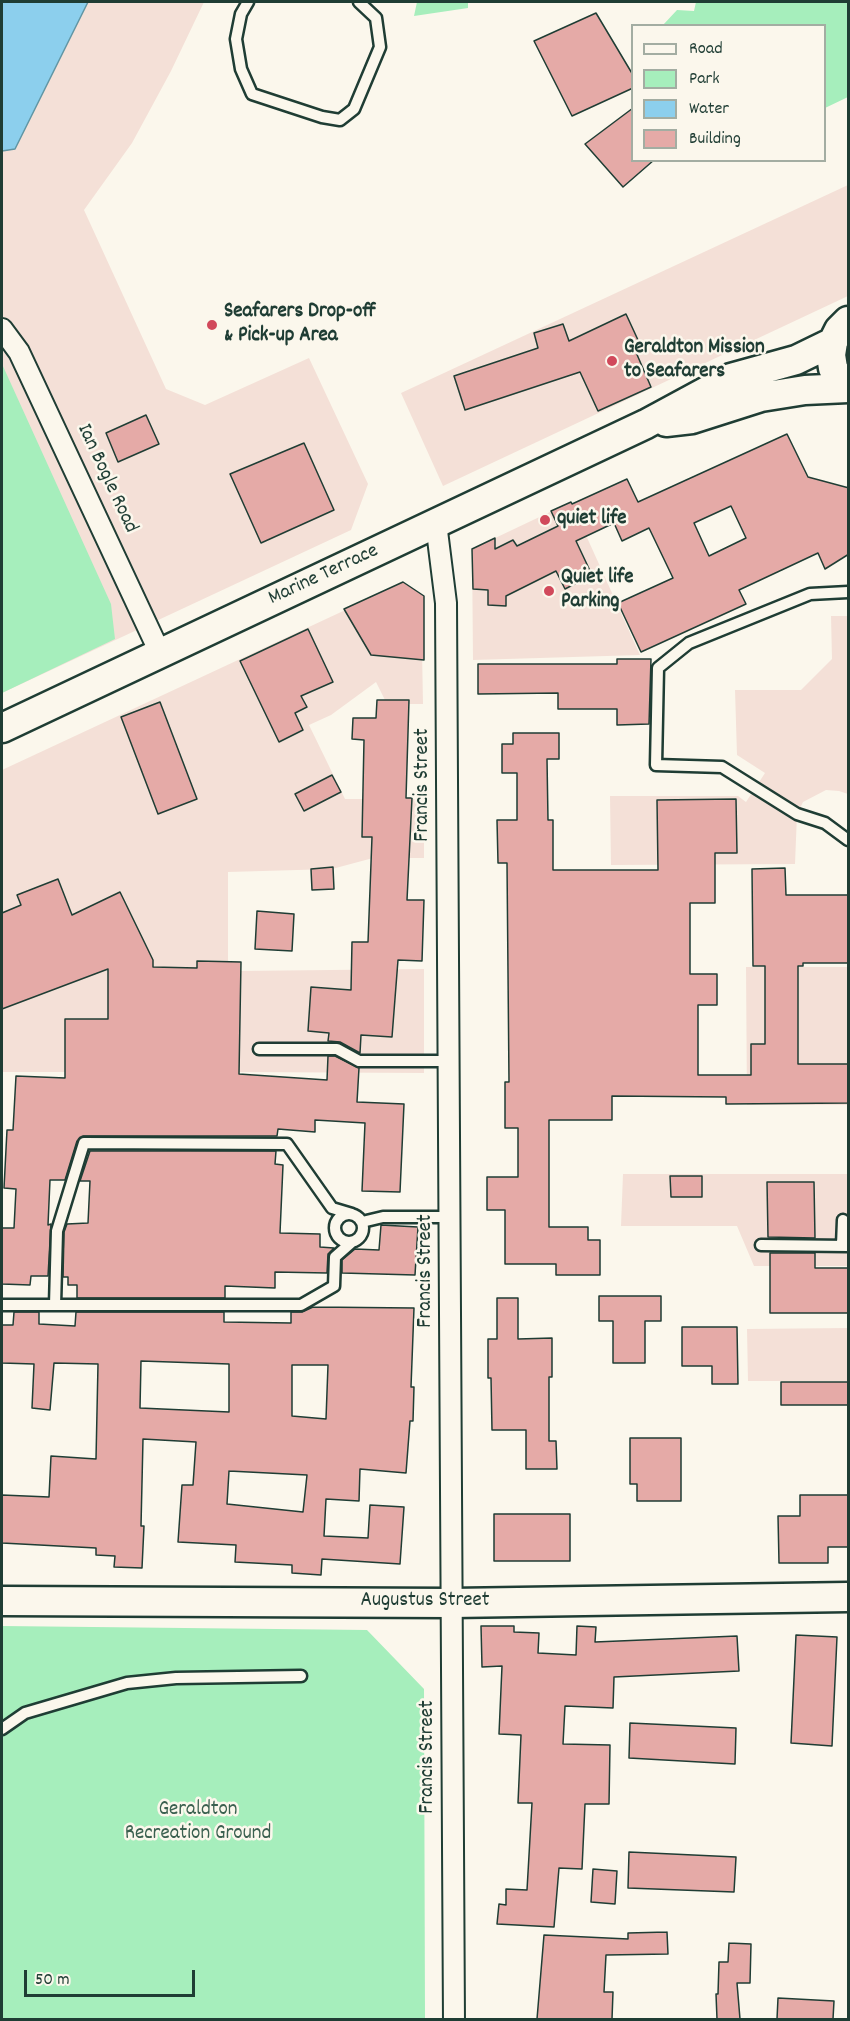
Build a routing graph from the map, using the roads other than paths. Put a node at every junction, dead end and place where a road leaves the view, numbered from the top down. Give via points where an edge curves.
1 (248, 2) edge
2 (359, 2) edge
3 (2, 331) edge
4 (841, 332) edge
5 (849, 388) edge
6 (646, 424) junction
7 (436, 523) junction
8 (849, 592) edge
9 (160, 653) junction
10 (2, 728) edge
11 (849, 840) edge
12 (259, 1049) dead end
13 (450, 1060) junction
14 (352, 1214) junction
15 (451, 1217) junction
16 (843, 1220) dead end
17 (362, 1222) junction
18 (352, 1242) junction
19 (761, 1245) dead end
20 (845, 1245) edge
21 (2, 1305) edge
22 (55, 1305) junction
23 (849, 1596) edge
24 (2, 1601) edge
25 (452, 1603) junction
26 (301, 1676) dead end
27 (2, 1729) edge
28 (454, 2019) edge

1 - 2 lane via 240,14 236,39 241,69 252,94 340,120 354,109 380,47 376,18
3 - 9 street, Ian Bogle Road via 19,352
4 - 5 main road via 831,355 839,379
4 - 6 main road, Marine Terrace via 796,360 731,378
5 - 6 main road, Marine Terrace via 761,397 692,419
6 - 7 main road, Marine Terrace
7 - 9 main road, Marine Terrace
7 - 13 street, Francis Street via 446,603
8 - 11 lane via 810,594 689,644 658,668 656,765 722,766 797,814 825,823
9 - 10 main road, Marine Terrace
12 - 13 lane via 337,1049 359,1060
13 - 15 street, Francis Street
14 - 17 lane
14 - 18 lane via 340,1216 334,1227 339,1239
14 - 22 lane via 332,1208 287,1144 84,1143 57,1231
15 - 17 lane via 383,1217
15 - 25 street, Francis Street
16 - 20 lane
17 - 18 lane via 362,1234
18 - 22 lane via 335,1257 334,1286 301,1305
19 - 20 lane
21 - 22 lane
23 - 25 main road, Augustus Street
24 - 25 main road, Augustus Street
25 - 28 street, Francis Street
26 - 27 lane via 176,1678 127,1683 25,1713

